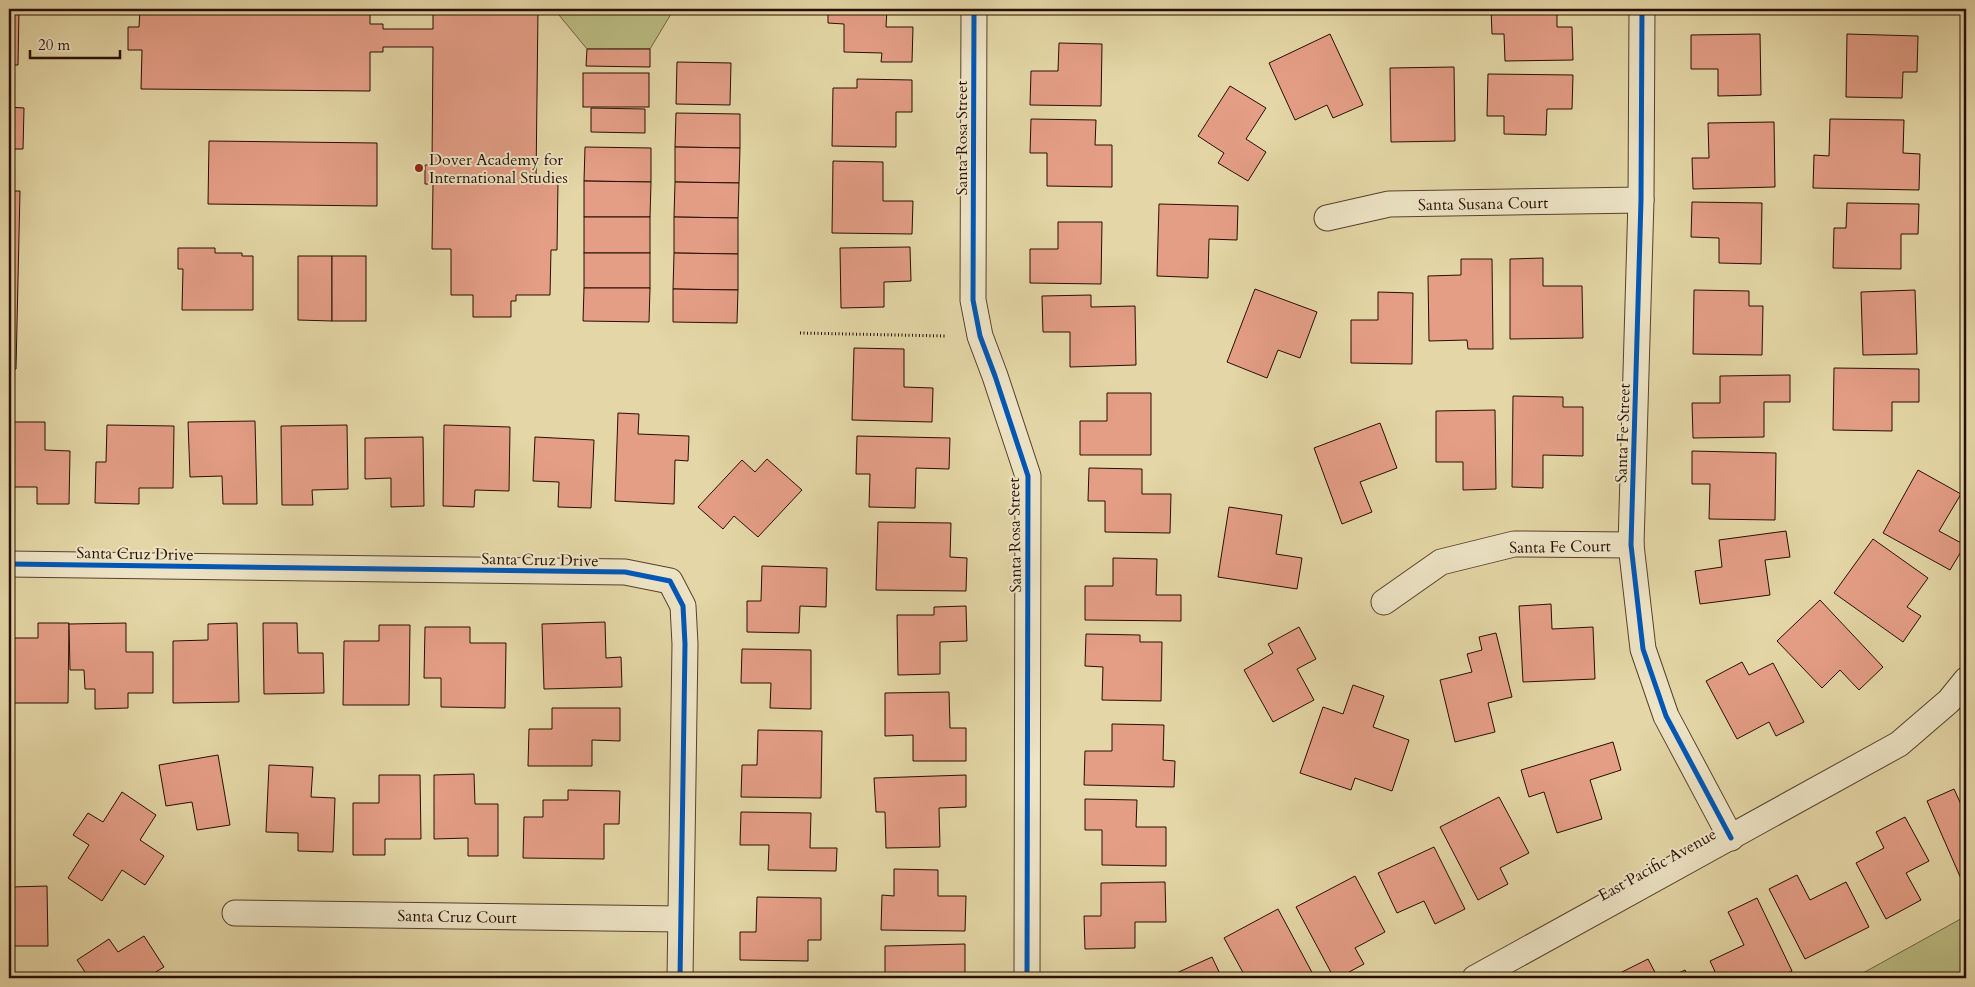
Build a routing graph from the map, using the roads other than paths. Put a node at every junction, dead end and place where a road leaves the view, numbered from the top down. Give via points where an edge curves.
1 (974, 9) edge
2 (1642, 9) edge
3 (1641, 200) junction
4 (1327, 218) dead end
5 (1631, 545) junction
6 (9, 564) edge
7 (1384, 602) dead end
8 (1966, 680) edge
9 (1731, 838) junction
10 (235, 913) dead end
11 (680, 920) junction
12 (680, 978) edge
13 (1027, 978) edge
14 (1475, 978) edge

1 - 13 street, Santa Rosa Street via 973,300 980,336 1028,476
2 - 3 street, Santa Fe Street
3 - 4 street, Santa Susana Court via 1389,204
3 - 5 street, Santa Fe Street
5 - 7 street, Santa Fe Court via 1514,544 1441,562
5 - 9 street, Santa Fe Street via 1643,649 1666,716
6 - 11 street, Santa Cruz Drive via 624,572 670,581 683,606 685,644
8 - 9 street, East Pacific Avenue via 1949,701 1899,744
9 - 14 street, East Pacific Avenue
10 - 11 street, Santa Cruz Court
11 - 12 street, Santa Cruz Drive

